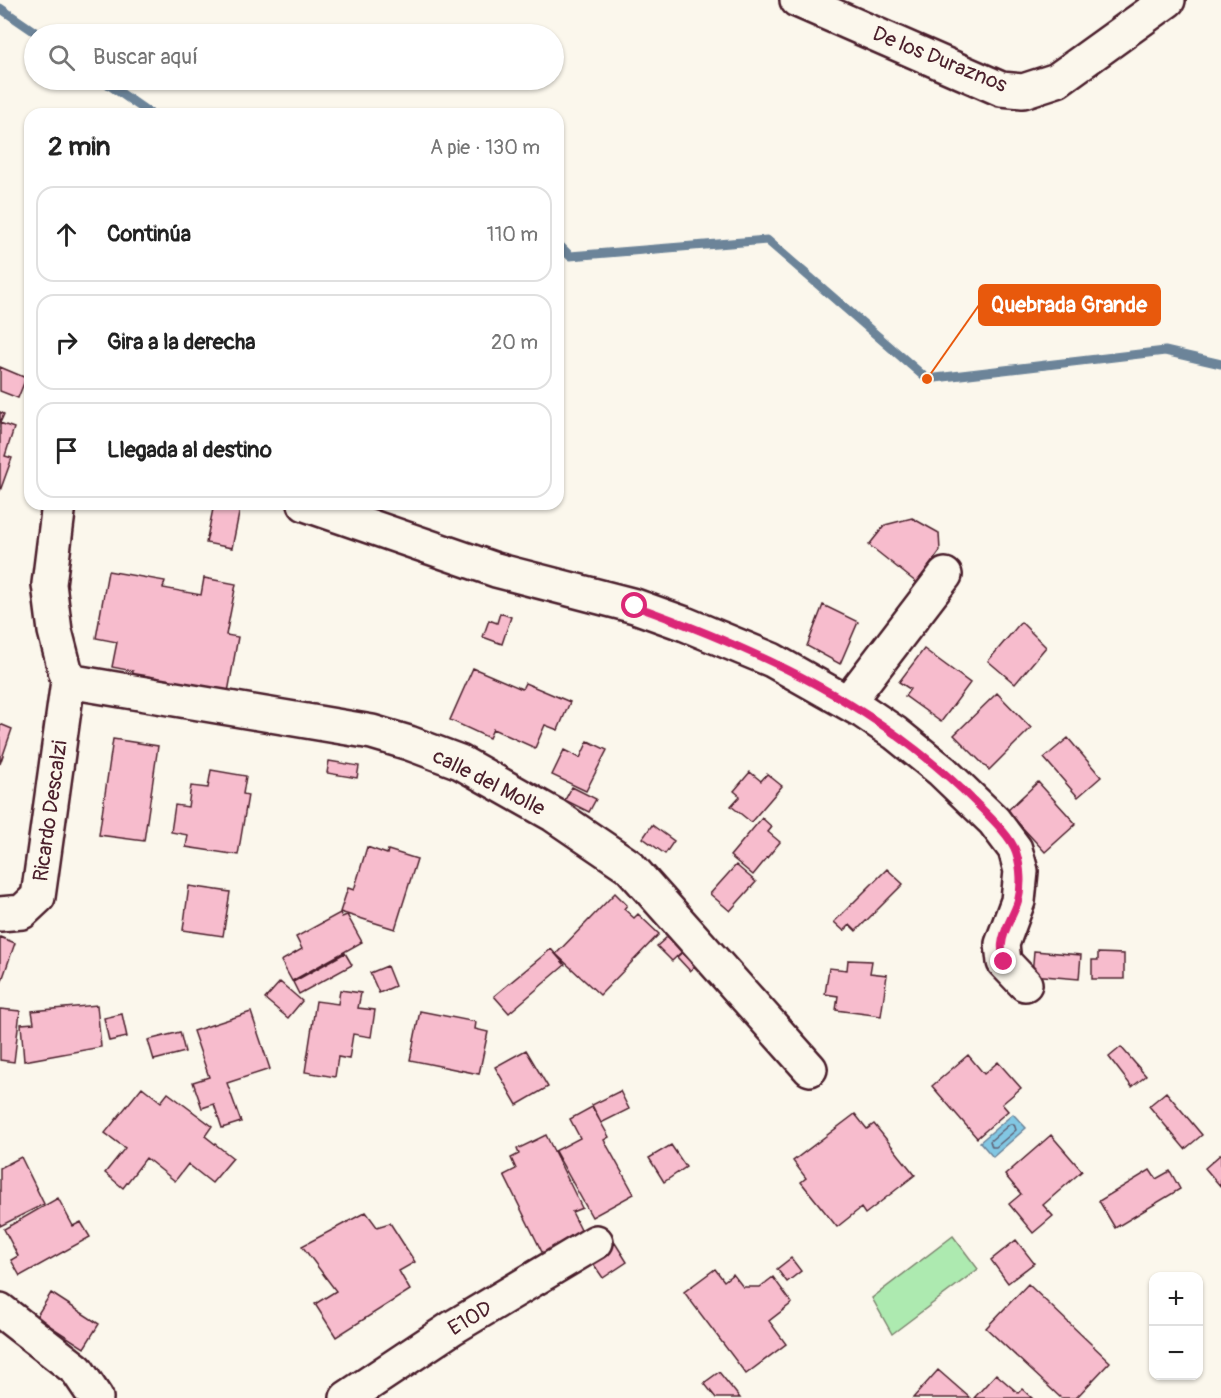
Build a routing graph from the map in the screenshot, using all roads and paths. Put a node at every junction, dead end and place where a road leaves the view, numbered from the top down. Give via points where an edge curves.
1 (797, 0) edge
2 (1168, 0) edge
3 (57, 510) edge
4 (322, 510) edge
5 (945, 575) dead end
6 (68, 681) junction
7 (848, 702) junction
8 (0, 914) edge
9 (1025, 984) dead end
10 (810, 1069) dead end
11 (596, 1242) dead end
12 (0, 1310) edge
13 (96, 1398) edge
14 (347, 1398) edge

1 - 2 street, De los Duraznos via 1001,89 1023,91 1057,80
3 - 6 street via 49,584 55,632
4 - 7 street via 496,570 675,620 772,660
5 - 7 street
6 - 8 street, Ricardo Descalzi via 38,897 22,912
6 - 10 street, calle del Molle via 372,732 459,762 554,815 629,866
7 - 9 street via 942,771 994,821 1016,849 1021,871 1018,901 1002,944 1004,962
11 - 14 street, E10D via 452,1328
12 - 13 street via 76,1370

